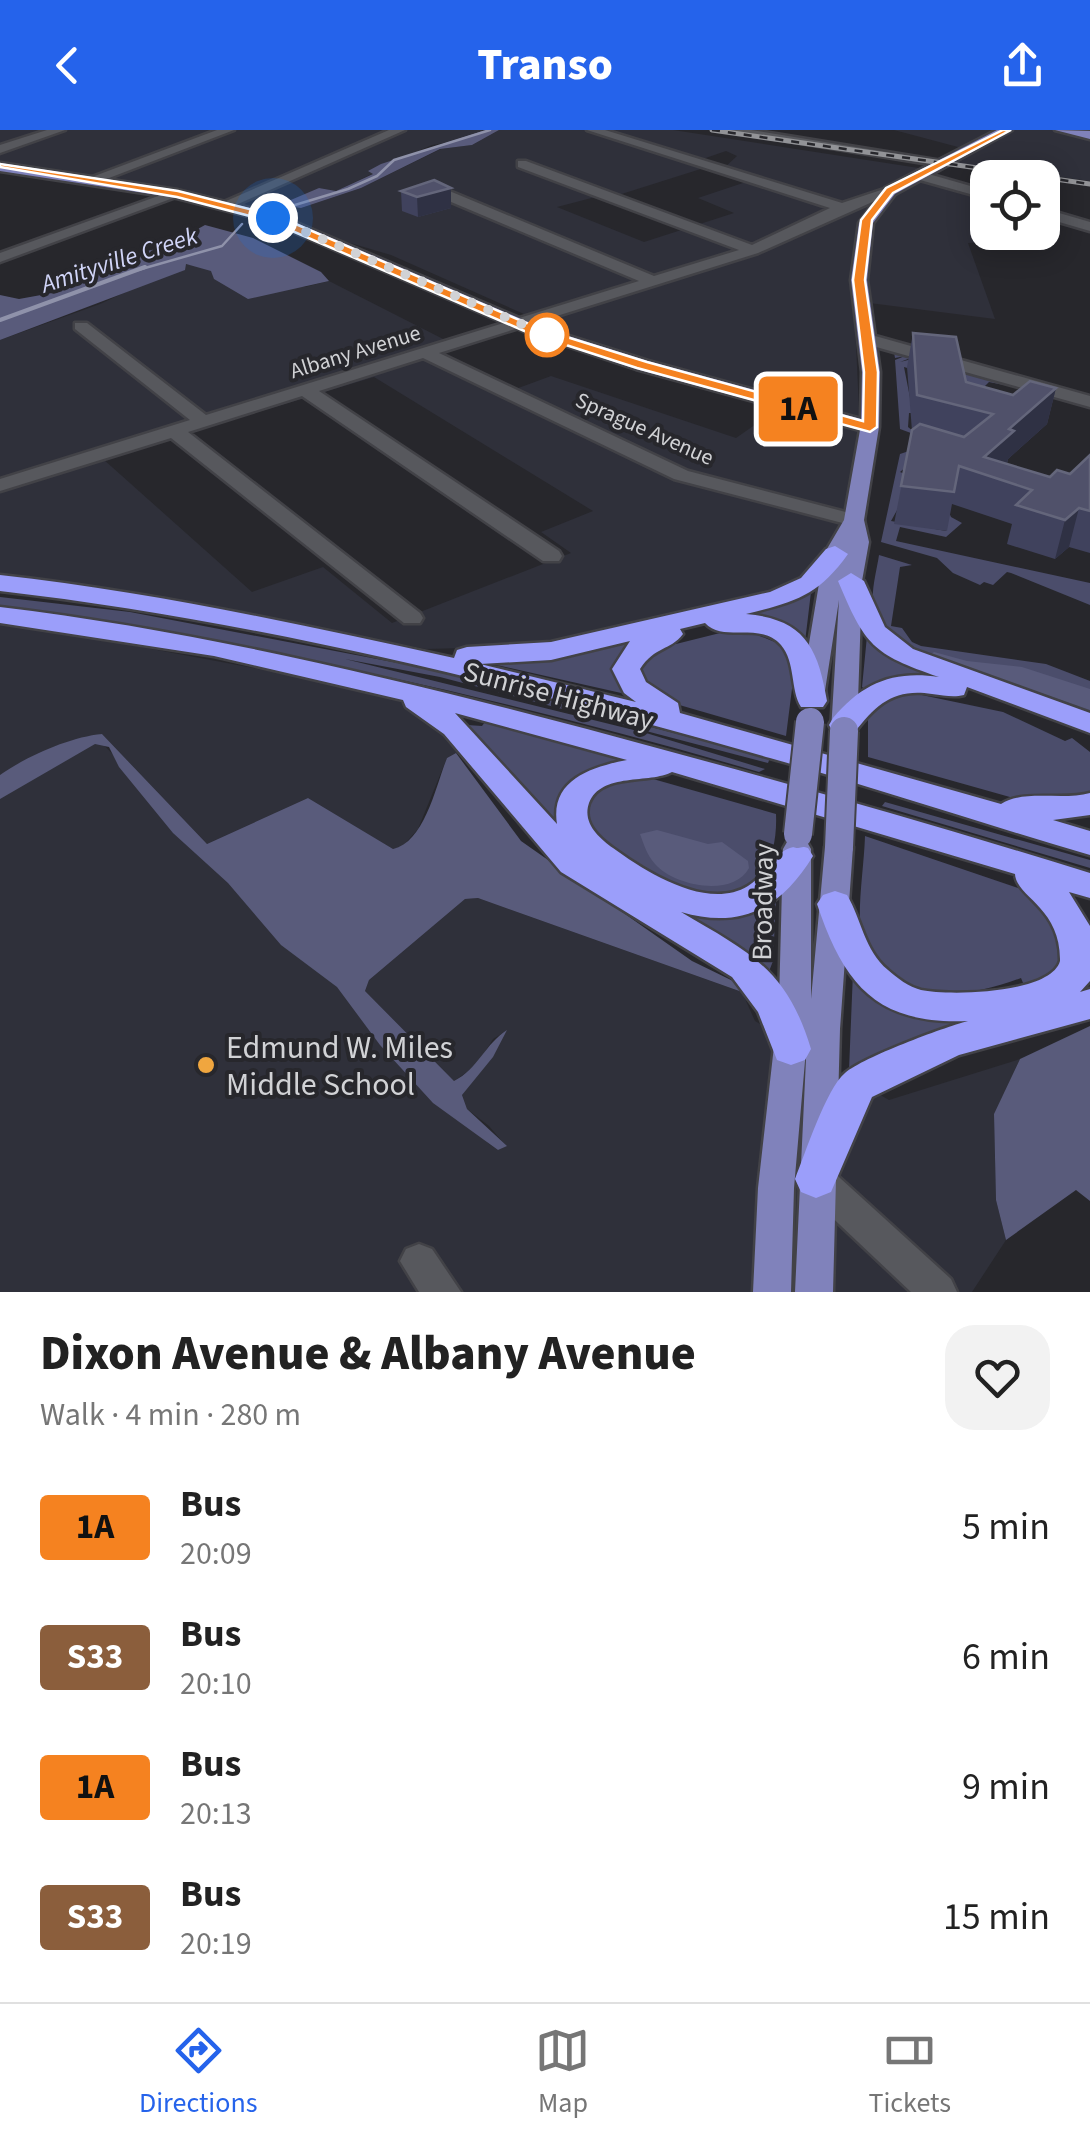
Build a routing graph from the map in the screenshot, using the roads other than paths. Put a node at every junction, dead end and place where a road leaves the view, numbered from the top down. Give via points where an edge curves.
1 (58, 130) edge
2 (228, 130) edge
3 (399, 130) edge
4 (593, 130) edge
5 (727, 130) edge
6 (1006, 130) edge
7 (1061, 130) edge
8 (1090, 135) edge
9 (0, 149) edge
10 (942, 162) junction
11 (522, 164) dead end
12 (0, 167) edge
13 (918, 175) junction
14 (91, 180) junction
15 (890, 190) junction
16 (970, 191) edge
17 (442, 193) edge
18 (178, 194) junction
19 (224, 204) junction
20 (842, 208) junction
21 (869, 214) junction
22 (1060, 217) edge
23 (1090, 226) edge
24 (0, 244) edge
25 (753, 250) junction
26 (20, 251) junction
27 (0, 258) edge
28 (653, 280) junction
29 (516, 323) junction
30 (81, 326) dead end
31 (868, 339) junction
32 (425, 353) junction
33 (305, 390) junction
34 (1090, 402) edge
35 (204, 422) junction
36 (870, 427) junction
37 (174, 431) junction
38 (0, 485) edge
39 (854, 520) junction
40 (836, 554) junction
41 (551, 556) dead end
42 (852, 580) junction
43 (0, 583) edge
44 (0, 615) edge
45 (412, 618) dead end
46 (401, 671) junction
47 (811, 711) junction
48 (686, 722) junction
49 (1090, 724) edge
50 (844, 728) junction
51 (1090, 740) edge
52 (700, 769) junction
53 (1090, 804) edge
54 (973, 806) junction
55 (1090, 843) edge
56 (797, 845) junction
57 (989, 853) junction
58 (1090, 886) edge
59 (835, 904) junction
60 (1090, 1004) edge
61 (790, 1049) junction
62 (816, 1180) junction
63 (419, 1262) dead end
64 (442, 1292) edge
65 (772, 1292) edge
66 (814, 1292) edge
67 (938, 1292) edge

1 - 9 street
2 - 14 street
3 - 19 street
4 - 20 street
5 - 10 street
6 - 10 main road
7 - 8 main road
10 - 13 main road
11 - 25 street
12 - 14 main road
13 - 15 main road
13 - 16 street
14 - 18 main road
15 - 20 street, Albany Avenue
15 - 21 main road
17 - 28 street
18 - 19 main road
18 - 26 street
19 - 29 main road via 320,236
20 - 21 street
20 - 25 street, Albany Avenue
21 - 31 main road, Broadway via 859,280
22 - 23 street
24 - 26 street
25 - 28 street, Albany Avenue
26 - 27 street
28 - 29 street, Albany Avenue
29 - 32 street, Albany Avenue
29 - 36 main road
30 - 35 street
31 - 34 street
31 - 36 main road, Broadway
32 - 33 street, Albany Avenue
32 - 39 street, Sprague Avenue via 681,476
33 - 35 street, Albany Avenue
33 - 41 street
35 - 37 street, Albany Avenue
36 - 39 main road, Broadway
37 - 38 street, Albany Avenue
37 - 45 street
39 - 40 main road, Broadway
39 - 42 main road, Broadway
40 - 46 highway via 810,584 779,598 550,651
40 - 47 main road, Broadway
42 - 49 highway via 873,631 903,655
42 - 50 main road, Broadway
43 - 46 highway, Sunrise Highway via 182,611
44 - 46 highway, Sunrise Highway
46 - 48 highway, Sunrise Highway
46 - 52 highway, Sunrise Highway
46 - 61 highway via 573,864 758,980
47 - 48 highway via 804,654 787,635 748,622 706,625 641,646 626,669 634,687
47 - 56 main road, Broadway, bridge
48 - 54 highway, Sunrise Highway
50 - 51 highway via 860,703 887,686 936,685 1038,714
50 - 59 main road, Broadway, bridge
52 - 56 highway via 638,766 601,776 575,801 574,827 602,857 648,888 694,904 746,902 783,880
52 - 57 highway, Sunrise Highway
53 - 54 highway via 1052,810
54 - 55 highway, Sunrise Highway
56 - 61 main road, Broadway
57 - 58 highway, Sunrise Highway
57 - 59 highway via 1059,896 1084,935 1074,976 1054,990 950,1008 916,1004 866,973
59 - 62 main road, Broadway
60 - 62 highway via 949,1042 858,1085
61 - 65 main road, Broadway
62 - 66 main road, Broadway
62 - 67 street
63 - 64 street

